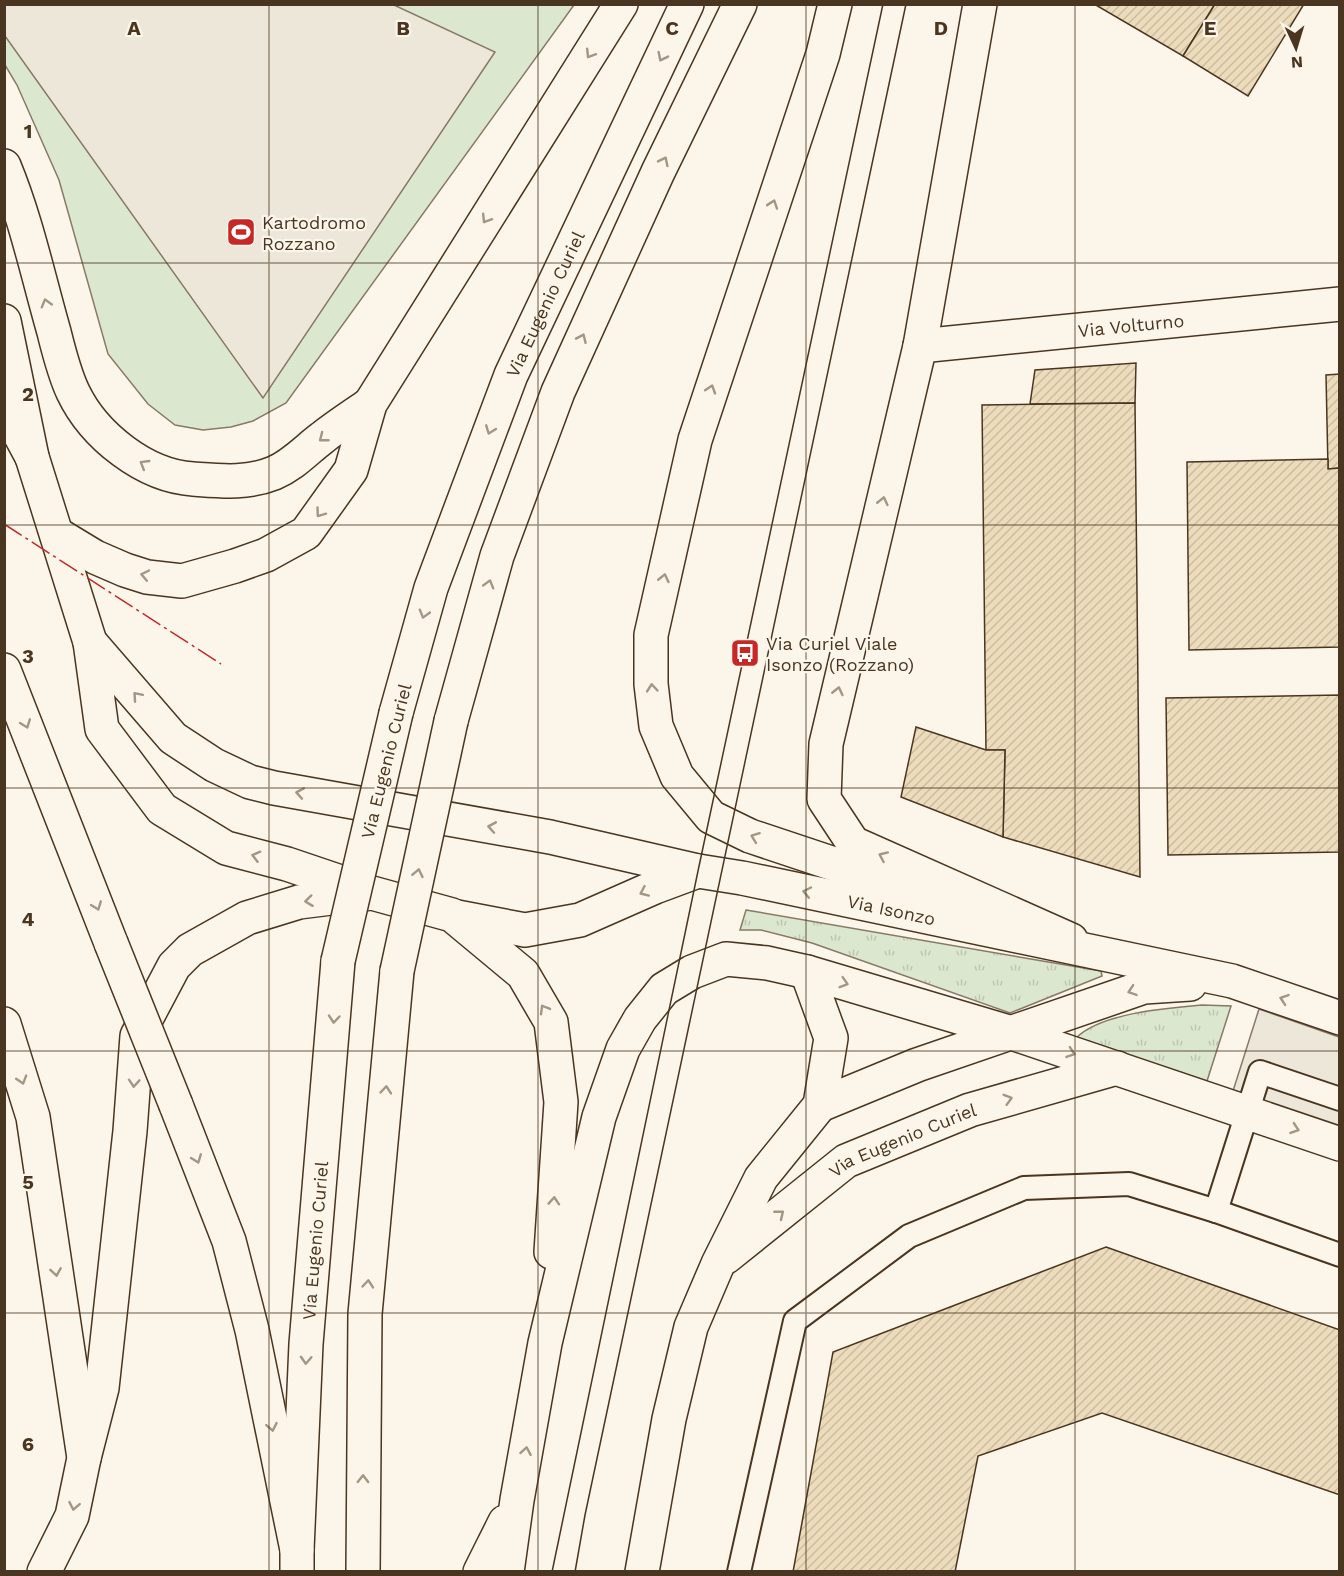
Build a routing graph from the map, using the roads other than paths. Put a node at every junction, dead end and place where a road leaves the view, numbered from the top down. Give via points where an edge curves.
1 (621, 4) edge
2 (687, 4) edge
3 (740, 4) edge
4 (834, 4) edge
5 (980, 4) edge
6 (4, 166) edge
7 (1340, 304) edge
8 (4, 321) edge
9 (920, 346) junction
10 (370, 404) junction
11 (4, 405) edge
12 (32, 457) junction
13 (57, 534) junction
14 (90, 642) junction
15 (4, 670) edge
16 (698, 871) junction
17 (372, 893) junction
18 (452, 915) junction
19 (1109, 957) junction
20 (807, 972) junction
21 (1232, 981) junction
22 (1340, 1018) edge
23 (4, 1024) edge
24 (1012, 1033) junction
25 (1117, 1068) junction
26 (1340, 1099) edge
27 (820, 1105) junction
28 (1247, 1112) junction
29 (1340, 1144) edge
30 (1216, 1211) junction
31 (1340, 1255) edge
32 (718, 1264) junction
33 (545, 1343) junction
34 (84, 1458) junction
35 (517, 1500) junction
36 (297, 1561) edge
37 (44, 1572) edge
38 (363, 1572) edge
39 (480, 1572) edge
40 (507, 1572) edge
41 (642, 1572) edge
42 (739, 1572) edge

1 -> 10 main road
2 -> 36 main road, Via Eugenio Curiel, bridge via 511,375 431,588 396,713 338,961 306,1344
38 -> 3 main road, bridge via 365,1314 397,971 451,721 497,556 558,392
19 -> 4 main road via 750,836 711,817 677,776 656,726 651,635 694,440 823,54
5 - 9 main road
10 -> 6 main road via 294,462 257,479 185,480 156,471 122,450 85,413 72,390 16,195
7 - 9 main road, Via Volturno
8 - 12 main road
19 -> 9 main road via 853,843 824,799 826,744
10 -> 13 main road via 351,470 306,533 266,555 182,581 125,570
11 - 12 main road
12 - 13 main road
13 - 14 main road
16 -> 14 main road, Via Isonzo via 550,837 250,782 214,765 173,738
17 -> 14 main road via 226,848 162,809 102,729
15 -> 36 main road, bridge via 229,1241 252,1330
16 -> 18 main road via 580,920 525,930
19 -> 16 main road, Via Isonzo
17 - 18 main road
17 -> 34 main road via 299,902 247,918 190,950 174,966 137,1036 102,1388
33 -> 18 main road via 561,1102 551,1022 523,974
19 - 21 main road, Via Isonzo
20 -> 24 main road
20 - 27 main road, Via Eugenio Curiel via 831,1038
20 - 33 main road via 726,959 692,972 664,989 640,1019 622,1049 599,1117
22 -> 21 main road, Via Isonzo
21 -> 24 main road, Via Isonzo via 1144,987
23 -> 34 main road via 33,1117
24 -> 25 main road
24 - 27 main road, Via Isonzo via 917,1065
25 - 28 main road
32 -> 25 main road, Via Eugenio Curiel via 846,1161 970,1110
26 - 28 lane via 1260,1072
27 - 32 main road, Via Eugenio Curiel via 761,1178
28 -> 29 main road
28 - 30 lane
30 - 31 lane
30 - 42 lane via 1129,1184 1024,1188 909,1236 795,1321
32 - 41 main road, Via Eugenio Curiel via 691,1327 669,1419
35 -> 33 main road
34 -> 37 main road via 72,1516
35 - 39 main road
35 - 40 main road

